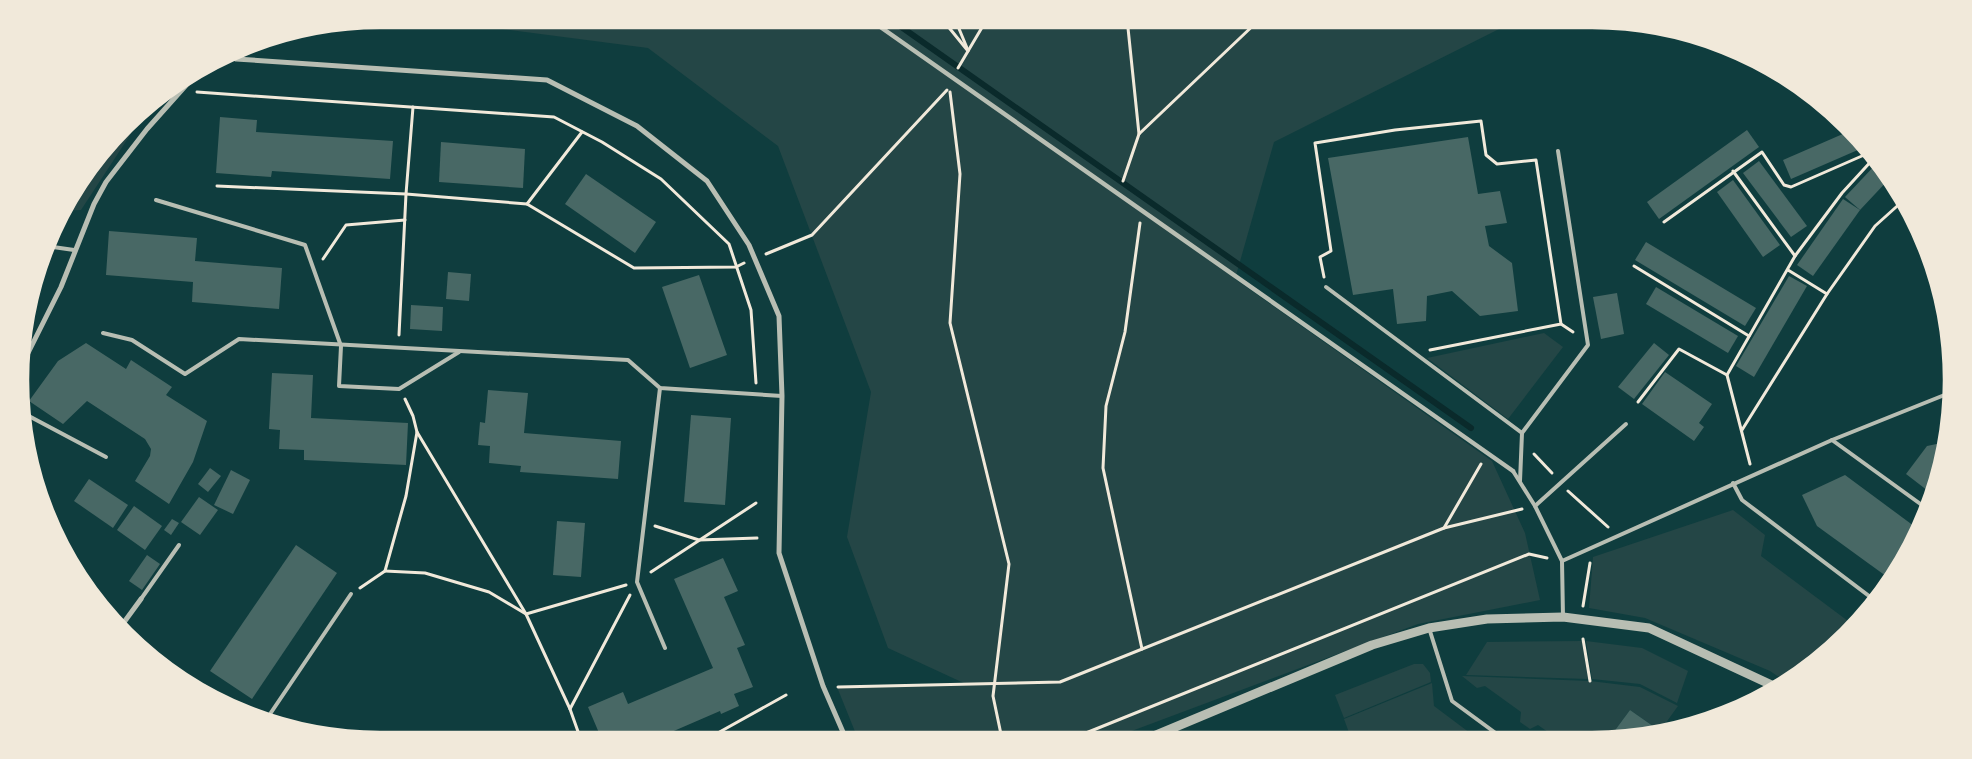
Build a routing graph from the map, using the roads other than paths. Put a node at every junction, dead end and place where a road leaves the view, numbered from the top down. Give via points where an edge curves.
1 (882, 28) edge
2 (235, 59) edge
3 (185, 86) edge
4 (1558, 151) dead end
5 (156, 200) dead end
6 (53, 247) edge
7 (74, 250) junction
8 (1326, 287) road end
9 (103, 333) dead end
10 (341, 346) junction
11 (29, 352) edge
12 (460, 352) junction
13 (660, 388) junction
14 (1944, 395) edge
15 (782, 396) junction
16 (30, 417) edge
17 (1626, 424) dead end
18 (1522, 433) junction
19 (1832, 440) junction
20 (106, 457) dead end
21 (1513, 471) joint
22 (1520, 481) junction
23 (1733, 483) junction
24 (1922, 505) edge
25 (1535, 506) junction
26 (179, 545) dead end
27 (1562, 562) junction
28 (351, 594) road end
29 (1870, 597) edge
30 (141, 599) joint
31 (1563, 617) junction
32 (125, 622) edge
33 (1429, 628) junction
34 (666, 648) dead end
35 (1769, 684) edge
36 (270, 714) edge
37 (843, 732) edge
38 (1164, 732) edge
39 (1493, 732) edge

1 - 21 street
2 - 15 street via 547,80 637,126 706,181 749,245 779,316
3 - 7 street via 106,182
4 - 18 lane via 1588,345
5 - 10 lane via 305,245
6 - 7 lane
7 - 11 street via 61,286
8 - 18 lane
9 - 10 lane via 132,340 185,374 239,339
10 - 12 lane
10 - 12 lane via 339,386 400,388
12 - 13 lane via 628,360
13 - 15 lane
13 - 34 lane via 638,582
14 - 19 lane
15 - 37 street via 779,553 823,686
16 - 20 lane
17 - 25 lane
18 - 22 lane
19 - 23 lane
19 - 24 lane
21 - 22 lane
22 - 25 lane
23 - 27 lane
23 - 29 lane via 1742,500
25 - 27 lane
26 - 30 lane
27 - 31 lane
28 - 36 lane
30 - 32 street
31 - 33 street via 1486,619
31 - 35 street via 1649,628
33 - 38 street via 1372,646
33 - 39 lane via 1452,701

